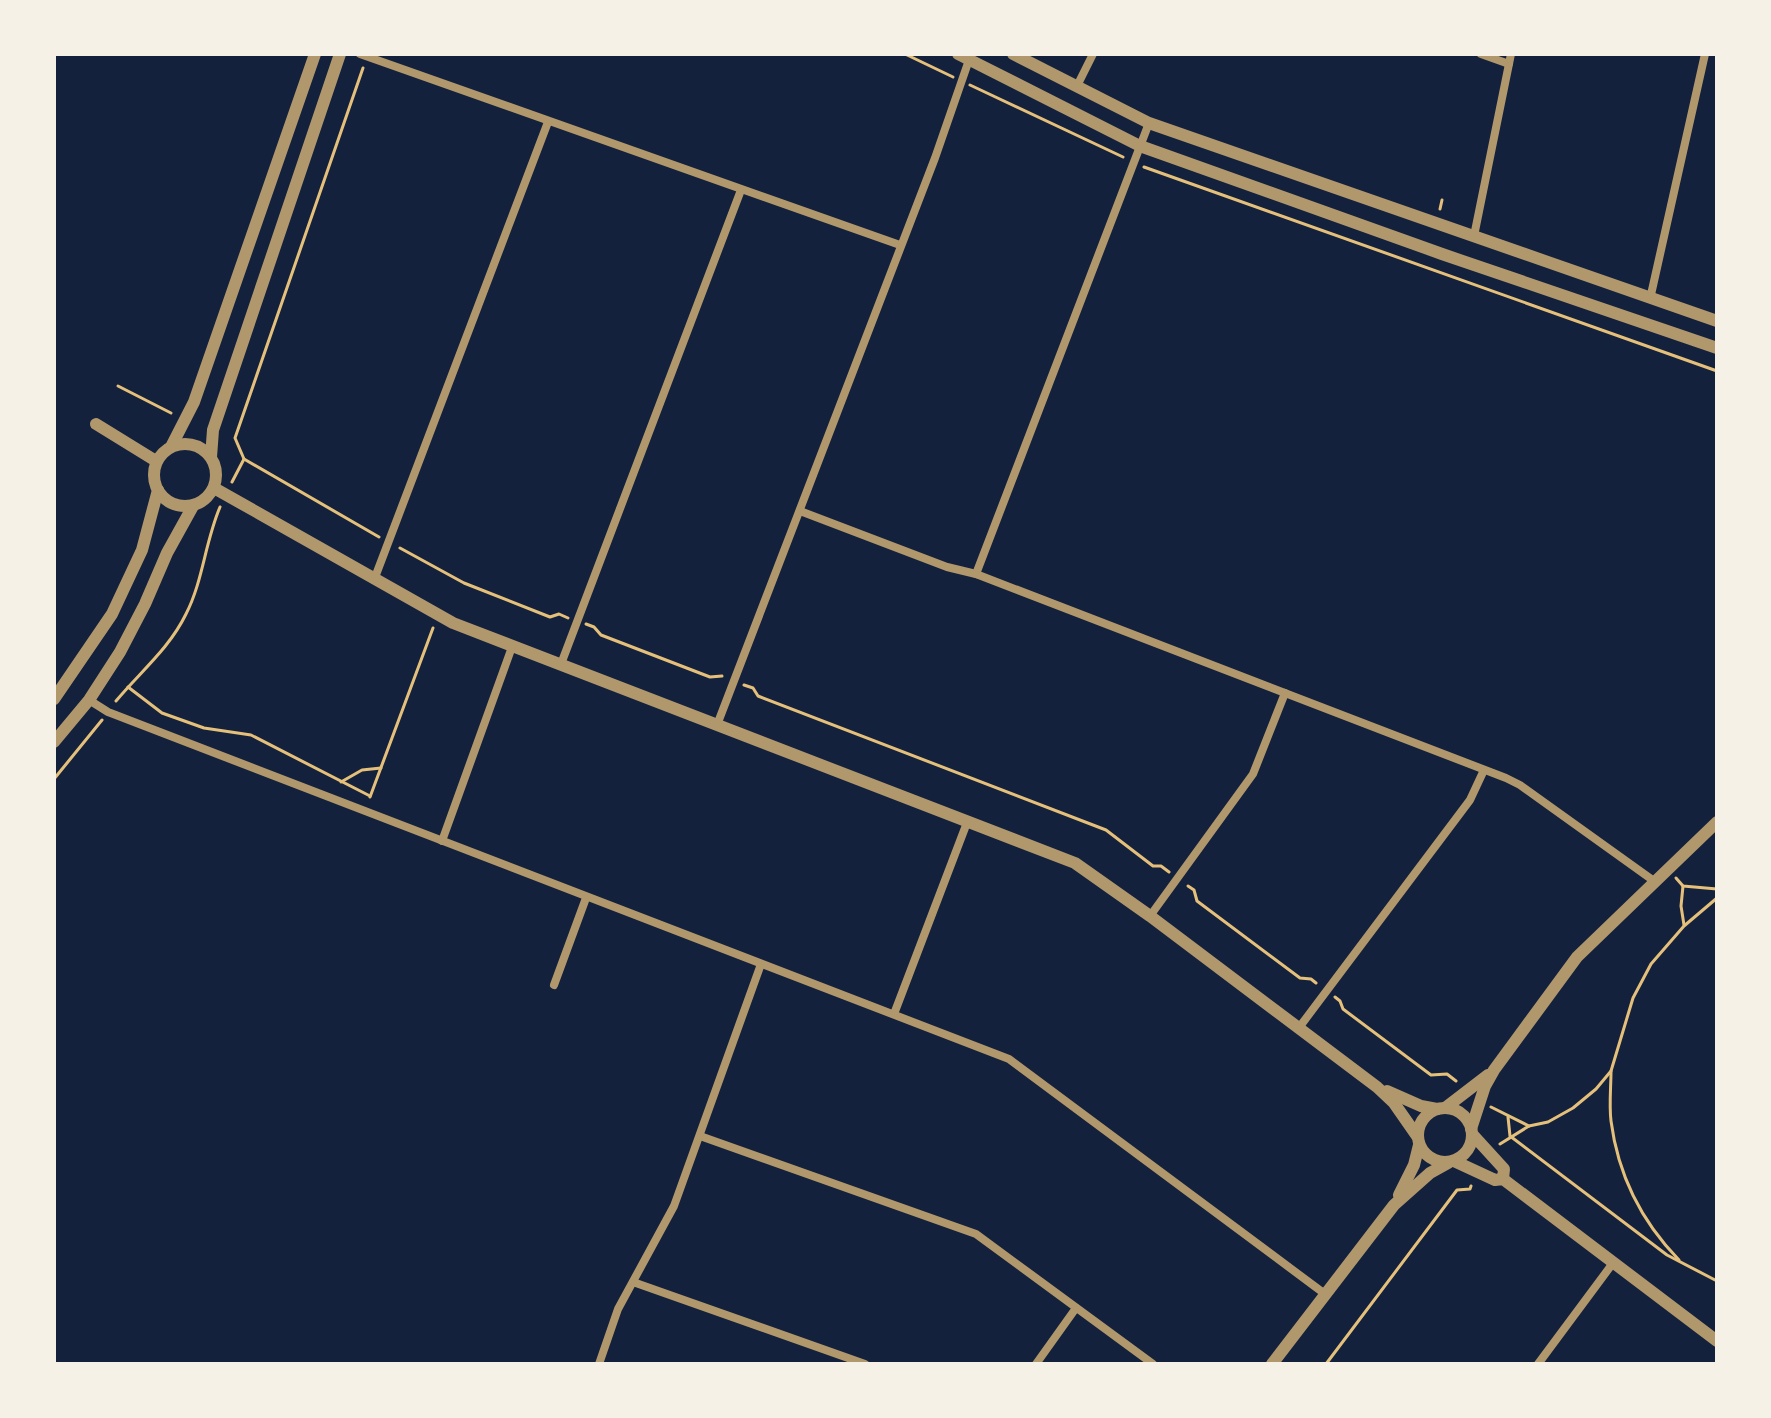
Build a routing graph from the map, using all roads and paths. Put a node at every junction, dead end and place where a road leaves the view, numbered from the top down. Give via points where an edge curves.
1 (315, 54) edge
2 (340, 54) edge
3 (1013, 54) edge
4 (1093, 54) edge
5 (1481, 54) edge
6 (1705, 54) edge
7 (364, 55) edge
8 (964, 57) edge
9 (1510, 59) edge
10 (1077, 86) junction
11 (548, 122) junction
12 (1149, 123) junction
13 (1140, 146) junction
14 (741, 190) junction
15 (1474, 236) junction
16 (900, 245) junction
17 (1650, 299) junction
18 (1717, 321) edge
19 (1717, 348) edge
20 (96, 424) dead end
21 (172, 445) junction
22 (211, 457) junction
23 (244, 459) junction
24 (156, 461) junction
25 (158, 490) junction
26 (220, 491) junction
27 (193, 506) junction
28 (800, 511) junction
29 (389, 543) junction
30 (976, 574) junction
31 (374, 580) junction
32 (438, 616) junction
33 (577, 621) junction
34 (512, 647) junction
35 (561, 664) junction
36 (735, 681) junction
37 (128, 687) junction
38 (1285, 693) junction
39 (54, 699) edge
40 (89, 700) junction
41 (108, 712) junction
42 (717, 725) junction
43 (54, 742) edge
44 (381, 768) junction
45 (1484, 770) junction
46 (54, 779) edge
47 (341, 782) junction
48 (370, 796) junction
49 (364, 812) junction
50 (968, 820) junction
51 (1717, 822) edge
52 (442, 841) junction
53 (1668, 868) junction
54 (1178, 879) junction
55 (1654, 881) junction
56 (1683, 886) junction
57 (1717, 889) edge
58 (586, 898) junction
59 (1717, 898) edge
60 (1150, 916) junction
61 (1684, 926) junction
62 (761, 964) junction
63 (554, 985) dead end
64 (1326, 991) junction
65 (894, 1014) junction
66 (1298, 1029) junction
67 (1611, 1071) junction
68 (1377, 1087) junction
69 (1475, 1096) junction
70 (1441, 1109) junction
71 (1508, 1117) junction
72 (1529, 1126) junction
73 (1472, 1132) junction
74 (700, 1136) junction
75 (1510, 1136) junction
76 (1418, 1140) junction
77 (1490, 1152) junction
78 (1451, 1162) junction
79 (1479, 1173) junction
80 (1503, 1179) junction
81 (1394, 1205) junction
82 (1613, 1263) junction
83 (1682, 1263) junction
84 (1717, 1281) edge
85 (633, 1282) junction
86 (1325, 1294) junction
87 (1076, 1308) junction
88 (1717, 1341) edge
89 (599, 1364) edge
90 (865, 1364) edge
91 (1036, 1364) edge
92 (1153, 1364) edge
93 (1272, 1364) edge
94 (1326, 1364) edge
95 (1538, 1364) edge

1 - 21 street via 194,402
2 - 22 street via 213,430
3 - 10 street
4 - 10 street
5 - 9 street
6 - 17 street
7 - 11 street
7 - 23 path via 235,438
8 - 13 street
8 - 16 street via 935,158
9 - 15 street
10 - 12 street
11 - 14 street
11 - 29 street
12 - 13 street
12 - 15 street
13 - 19 street
13 - 30 street
14 - 16 street
14 - 33 street
15 - 17 street
16 - 28 street
17 - 18 street
20 - 24 street
21 - 22 street via 186,443
21 - 24 street
22 - 26 street
23 - 26 path
23 - 29 path
24 - 25 street via 153,479
25 - 27 street via 174,503
25 - 39 street via 142,550 112,614
26 - 27 street
26 - 31 street
26 - 37 path via 187,612 150,667
27 - 40 street via 120,652
28 - 30 street
28 - 36 street
29 - 31 street
29 - 33 path via 464,583 550,617 559,614
30 - 38 street
31 - 32 street
32 - 34 street
32 - 44 path
33 - 35 street
33 - 36 path via 710,677
34 - 35 street
34 - 52 street
35 - 42 street
36 - 42 street
36 - 54 path via 758,696 1106,830
37 - 41 path
37 - 47 path via 162,713 204,728 251,735
38 - 45 street
38 - 54 street via 1253,774
40 - 41 street
40 - 43 street
41 - 46 path
41 - 49 street
42 - 50 street
44 - 47 path via 362,770
44 - 48 path
45 - 55 street via 1520,785
45 - 64 street via 1470,800
47 - 48 path
48 - 49 path
49 - 52 street
50 - 60 street via 1075,863
50 - 65 street
51 - 53 street
52 - 58 street
53 - 55 street
53 - 56 path
54 - 60 street
54 - 64 path via 1194,890 1197,901 1300,978 1311,979
55 - 69 street via 1577,957
56 - 57 path
56 - 61 path
58 - 62 street
58 - 63 street
59 - 61 path
60 - 66 street
61 - 67 path via 1651,964 1633,998
62 - 65 street
62 - 74 street
64 - 66 street
64 - 69 path via 1431,1075 1447,1074
65 - 86 street via 1018,1064
66 - 68 street
67 - 72 path via 1573,1108
67 - 83 path via 1611,1120 1620,1162 1638,1207
68 - 70 street
68 - 76 street
69 - 70 street
69 - 71 path
69 - 73 street
70 - 73 street via 1462,1114
70 - 76 street via 1422,1119
71 - 72 path
71 - 75 path
72 - 75 path
73 - 77 street
73 - 78 street via 1464,1154
74 - 85 street via 674,1206
74 - 87 street via 976,1234
75 - 77 path
75 - 83 path
76 - 78 street via 1430,1159
76 - 81 street via 1414,1165
77 - 80 street via 1504,1169
78 - 79 street
78 - 81 street
79 - 80 street
79 - 94 path via 1470,1189 1457,1190
80 - 82 street
81 - 86 street
82 - 88 street
82 - 95 street
83 - 84 path
85 - 89 street
85 - 90 street
86 - 93 street
87 - 91 street
87 - 92 street

